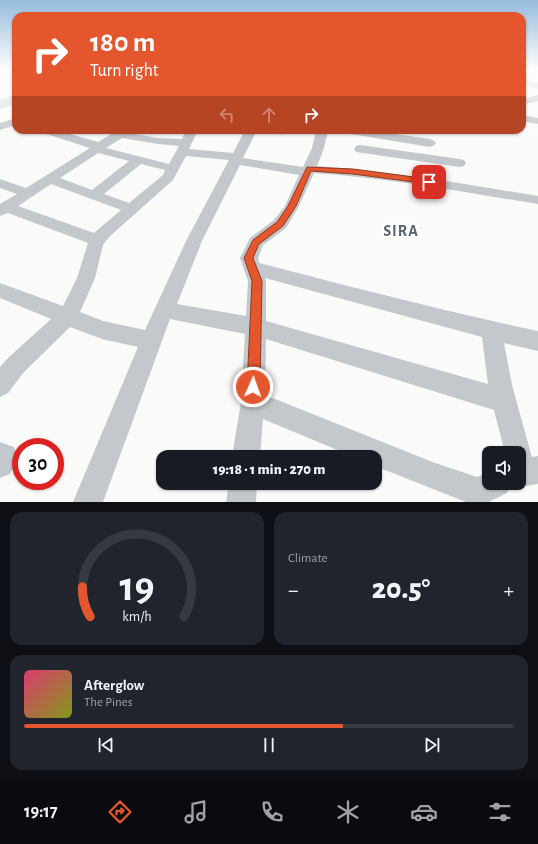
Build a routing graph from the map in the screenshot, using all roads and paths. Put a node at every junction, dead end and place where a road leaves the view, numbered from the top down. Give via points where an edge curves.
1 (12, 97) edge
2 (538, 98) edge
3 (12, 100) edge
4 (526, 101) edge
5 (0, 102) edge
6 (0, 105) edge
7 (11, 118) edge
8 (526, 119) edge
9 (538, 121) edge
10 (0, 127) edge
11 (57, 134) edge
12 (67, 134) edge
13 (119, 134) edge
14 (131, 134) edge
15 (249, 134) edge
16 (321, 134) edge
17 (364, 134) edge
18 (377, 134) edge
19 (63, 136) junction
20 (187, 141) edge
21 (430, 143) dead end
22 (98, 148) junction
23 (236, 159) junction
24 (139, 160) junction
25 (356, 160) junction
26 (460, 162) dead end
27 (171, 168) junction
28 (308, 170) junction
29 (49, 179) junction
30 (0, 183) edge
31 (28, 193) junction
32 (94, 195) junction
33 (538, 200) edge
34 (130, 208) junction
35 (2, 210) edge
36 (97, 240) junction
37 (252, 268) junction
38 (0, 290) edge
39 (164, 310) junction
40 (68, 316) junction
41 (255, 327) junction
42 (492, 331) junction
43 (151, 341) junction
44 (538, 341) edge
45 (0, 384) edge
46 (504, 401) junction
47 (253, 402) junction
48 (517, 446) edge
49 (247, 450) edge
50 (0, 455) edge
51 (0, 464) edge
52 (242, 490) edge
53 (482, 490) edge
54 (88, 502) edge
55 (241, 502) edge

1 - 5 highway
2 - 4 street
3 - 6 highway
7 - 10 street
8 - 9 street
11 - 19 street
12 - 19 street
13 - 22 street
14 - 20 street via 158,140
15 - 23 street
16 - 28 street
17 - 25 street via 359,143
18 - 21 street
19 - 22 street
20 - 23 street
20 - 27 street
22 - 24 street
22 - 29 street
23 - 28 street
23 - 39 street via 194,241
24 - 27 street
24 - 32 street
25 - 26 street
25 - 28 street
25 - 33 street via 429,182
27 - 34 street via 168,177
28 - 37 street via 292,206 280,224 256,242 249,258
29 - 31 street
29 - 32 street
30 - 31 street
31 - 35 street
32 - 34 street
34 - 36 street
35 - 36 street
36 - 40 street via 86,278
37 - 41 street via 257,281
37 - 42 street
38 - 40 street
39 - 41 street
39 - 43 street
40 - 43 street via 102,330
40 - 45 street via 16,365
41 - 46 street
41 - 47 street
42 - 44 street
42 - 46 street
43 - 54 street
46 - 48 street
47 - 49 street
47 - 53 street via 408,466 478,492
50 - 51 street via 4,457
52 - 55 street

